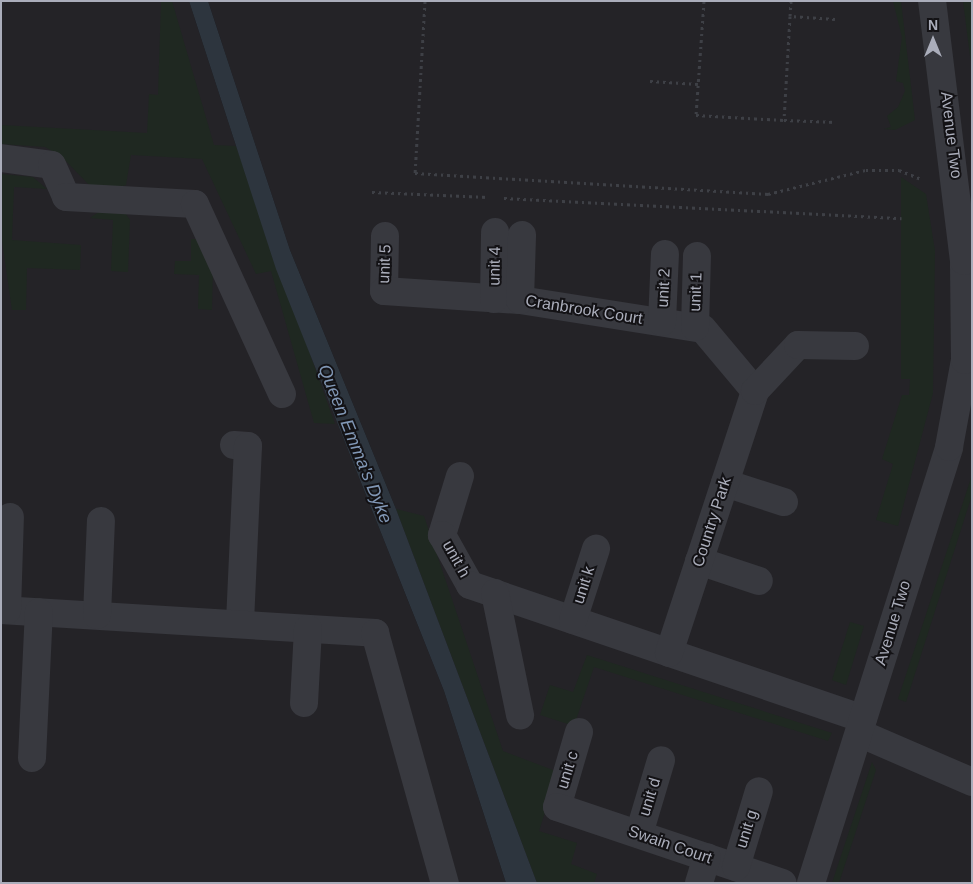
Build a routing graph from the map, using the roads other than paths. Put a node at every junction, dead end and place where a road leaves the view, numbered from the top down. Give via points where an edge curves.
1 (932, 1) edge
2 (1, 158) edge
3 (495, 232) dead end
4 (522, 235) dead end
5 (385, 236) dead end
6 (665, 254) dead end
7 (697, 256) dead end
8 (384, 292) joint
9 (507, 300) junction
10 (662, 322) junction
11 (695, 328) junction
12 (855, 346) dead end
13 (968, 360) edge
14 (755, 391) junction
15 (282, 394) dead end
16 (234, 445) dead end
17 (460, 476) dead end
18 (724, 484) junction
19 (784, 502) dead end
20 (10, 517) dead end
21 (101, 521) dead end
22 (587, 547) dead end
23 (699, 560) junction
24 (759, 581) dead end
25 (483, 589) junction
26 (4, 610) edge
27 (39, 612) junction
28 (97, 616) junction
29 (564, 617) junction
30 (240, 624) junction
31 (308, 629) junction
32 (668, 653) junction
33 (304, 703) dead end
34 (520, 715) dead end
35 (861, 726) junction
36 (579, 732) dead end
37 (32, 758) dead end
38 (670, 763) dead end
39 (972, 782) edge
40 (751, 788) dead end
41 (557, 807) joint
42 (647, 837) junction
43 (719, 869) edge
44 (445, 883) edge
45 (783, 883) edge
46 (811, 883) edge

1 - 13 street, Avenue Two via 963,251
2 - 15 street via 52,165 66,197 195,204
3 - 9 street, unit 4
4 - 9 street
5 - 8 street, unit 5
6 - 10 street, unit 2
7 - 11 street, unit 1
8 - 9 street, Cranbrook Court
9 - 10 street, Cranbrook Court
10 - 11 street, Cranbrook Court
11 - 14 street, Cranbrook Court via 703,329
12 - 14 street via 798,344
13 - 35 street, Avenue Two via 949,448
14 - 18 street, Country Park
16 - 30 street via 248,446
17 - 25 street, unit h via 442,535
18 - 19 street
18 - 23 street, Country Park
20 - 26 street
21 - 28 street
22 - 29 street, unit k
23 - 24 street
23 - 32 street, Country Park
25 - 29 street
25 - 34 street
26 - 27 street
27 - 28 street
27 - 37 street
28 - 30 street
29 - 32 street
30 - 31 street
31 - 33 street
31 - 44 street via 375,632
32 - 35 street
35 - 39 street
35 - 46 street, Avenue Two
36 - 41 street, unit c
38 - 42 street
40 - 43 street, unit g
41 - 42 street, Swain Court
42 - 43 street, Swain Court
43 - 45 street, Swain Court

